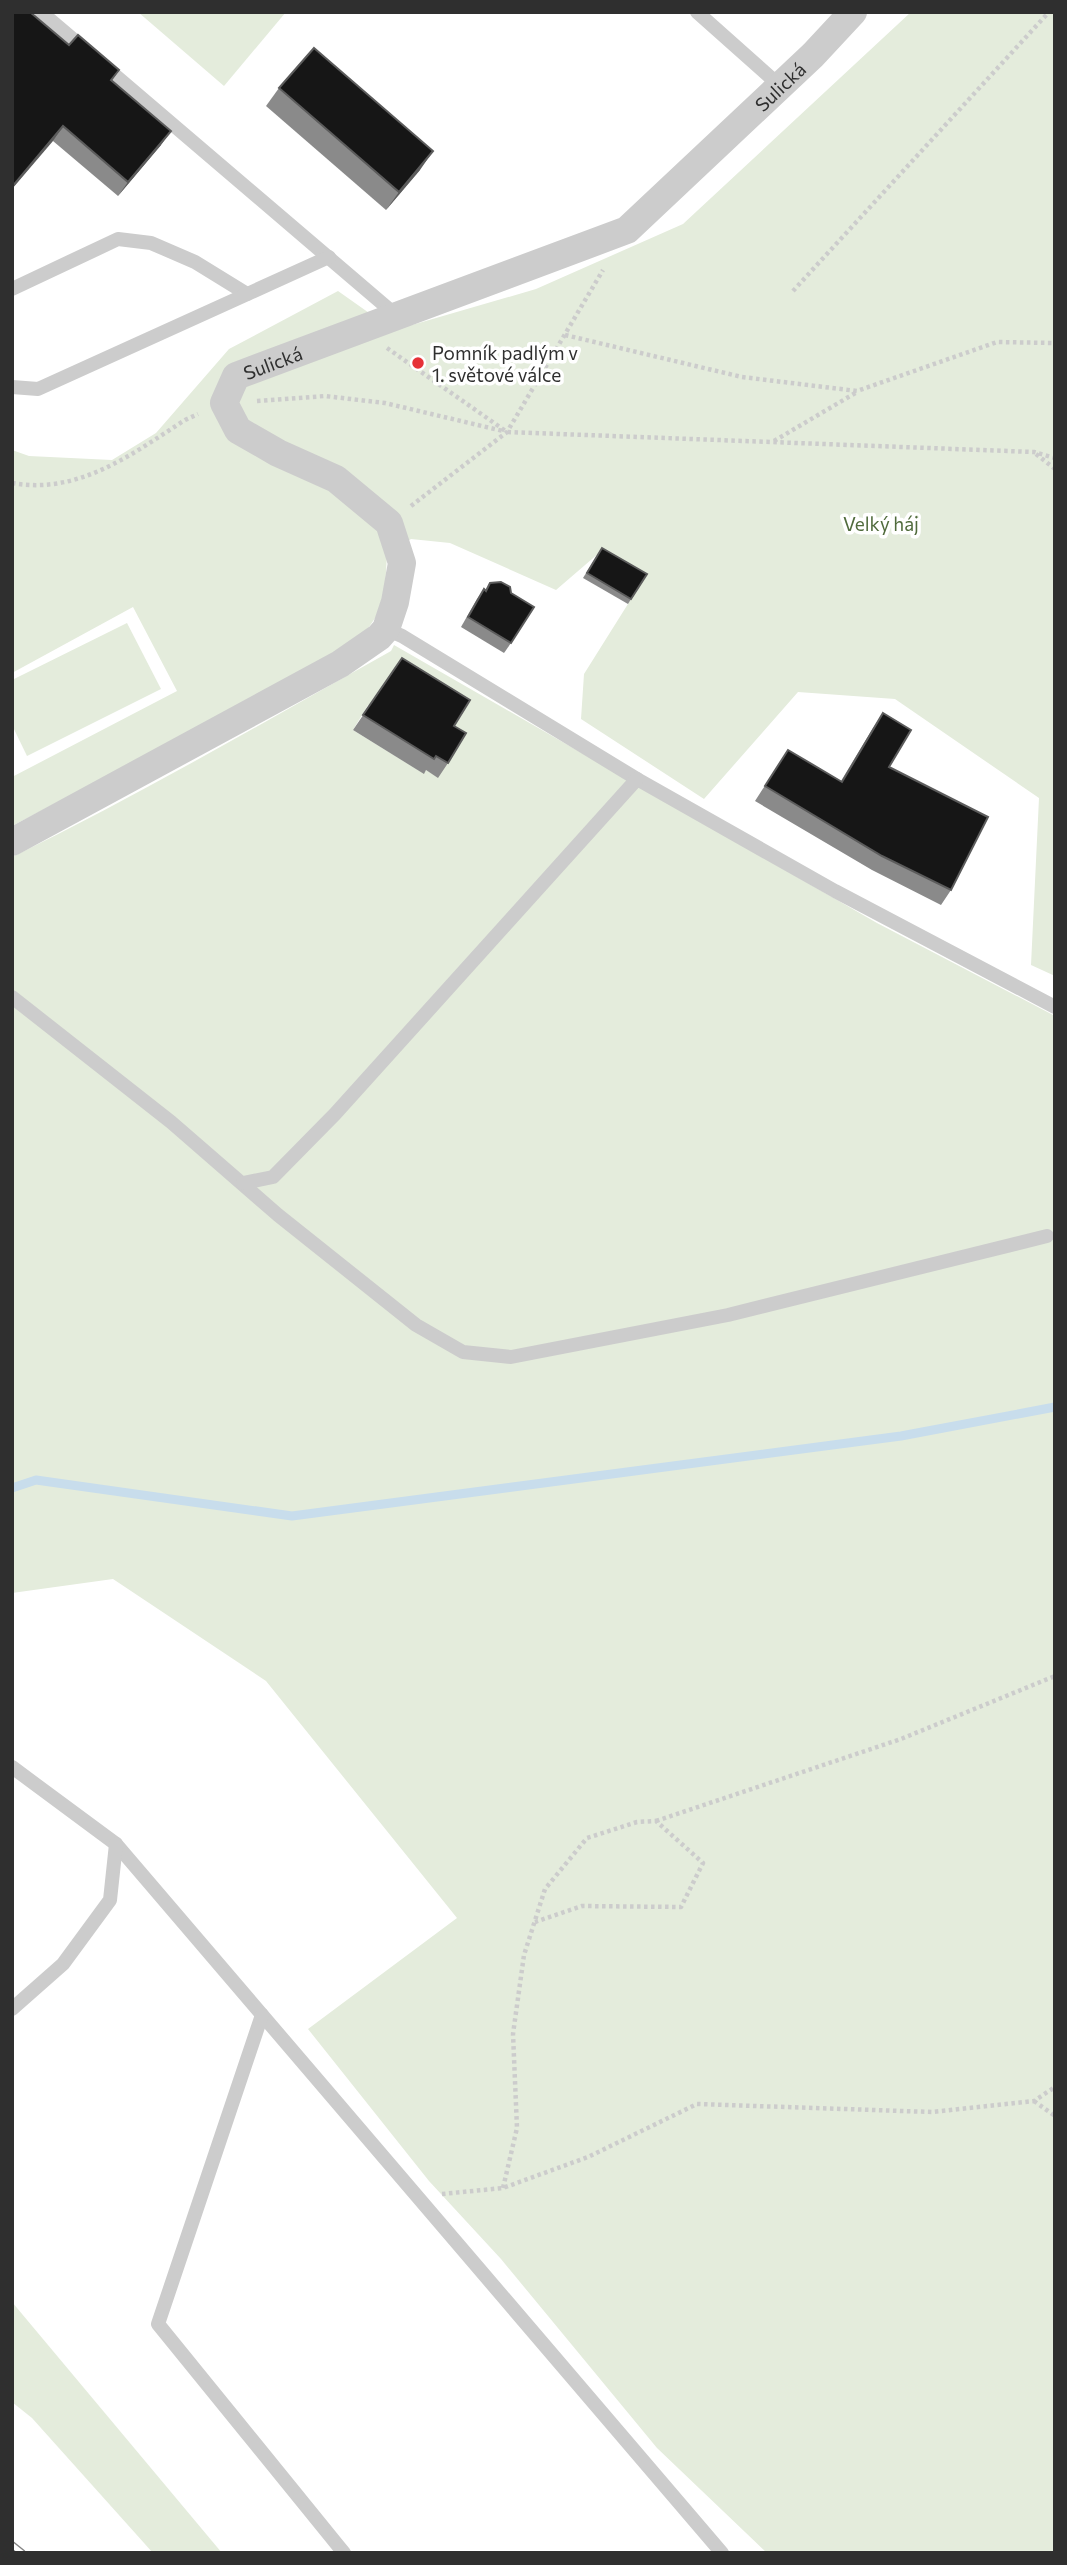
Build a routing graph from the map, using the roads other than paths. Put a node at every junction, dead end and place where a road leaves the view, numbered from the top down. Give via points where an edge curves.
1 (41, 12) edge
2 (696, 12) edge
3 (853, 12) edge
4 (780, 86) junction
5 (329, 257) junction
6 (12, 289) edge
7 (247, 294) junction
8 (397, 316) junction
9 (12, 387) edge
10 (386, 629) junction
11 (637, 779) junction
12 (12, 842) edge
13 (12, 997) edge
14 (1055, 1007) edge
15 (243, 1183) junction
16 (1047, 1236) dead end
17 (12, 1767) edge
18 (116, 1844) junction
19 (12, 2010) edge
20 (262, 2015) junction
21 (344, 2553) edge
22 (722, 2553) edge

1 - 5 lane
2 - 4 lane
3 - 4 street, Sulická
4 - 8 street, Sulická via 627,230
5 - 7 lane
5 - 8 lane
6 - 7 lane via 118,239 151,243 195,262
7 - 9 lane via 38,389
8 - 10 street, Sulická via 236,376 224,403 238,430 336,479 389,523 402,563
10 - 11 lane
10 - 12 street via 340,664
11 - 14 lane via 835,891
11 - 15 lane via 335,1114 273,1177
13 - 15 lane
15 - 16 lane via 416,1325 463,1352 510,1357 728,1315
17 - 18 lane
18 - 19 lane via 110,1900 63,1964
18 - 20 lane
20 - 21 lane via 158,2324
20 - 22 lane

